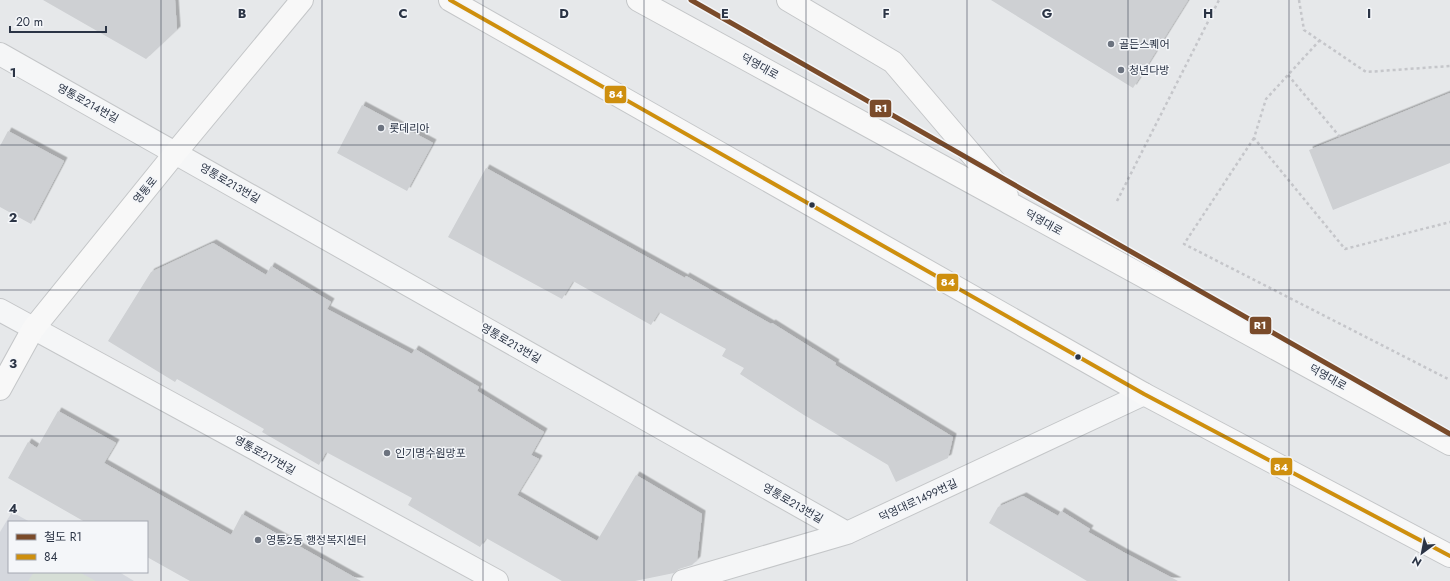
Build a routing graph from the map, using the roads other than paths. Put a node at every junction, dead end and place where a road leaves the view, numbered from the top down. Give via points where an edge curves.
1 (302, 0) edge
2 (450, 0) edge
3 (638, 0) edge
4 (788, 0) edge
5 (0, 54) edge
6 (176, 152) junction
7 (1016, 206) junction
8 (0, 310) edge
9 (33, 329) junction
10 (0, 389) edge
11 (1144, 394) junction
12 (1450, 444) edge
13 (847, 533) junction
14 (1450, 556) edge
15 (497, 581) edge
16 (683, 581) edge

1 - 6 street, 영통로
2 - 11 street
3 - 7 street, 덕영대로
4 - 7 street via 893,62
5 - 6 street, 영통로214번길
6 - 9 street, 영통로
6 - 13 street, 영통로213번길
7 - 12 street, 덕영대로
8 - 9 street, 영통로217번길
9 - 10 street, 영통로
9 - 15 street, 영통로217번길
11 - 13 street, 덕영대로1499번길
11 - 14 street
13 - 16 street, 덕영대로1499번길

